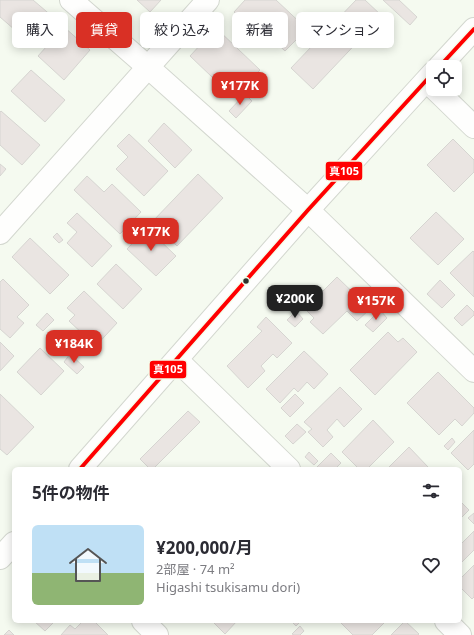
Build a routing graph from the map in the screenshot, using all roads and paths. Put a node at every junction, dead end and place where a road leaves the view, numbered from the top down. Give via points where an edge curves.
1 (71, 0) edge
2 (208, 0) edge
3 (474, 29) edge
4 (449, 60) edge
5 (148, 68) junction
6 (426, 87) edge
7 (447, 96) edge
8 (474, 127) edge
9 (308, 210) junction
10 (0, 233) edge
11 (177, 360) junction
12 (474, 371) edge
13 (82, 467) edge
14 (287, 467) edge
15 (12, 545) edge
16 (0, 558) edge
17 (145, 623) edge
18 (448, 623) edge
19 (157, 635) edge
20 (460, 635) edge

1 - 5 street
2 - 5 street
3 - 4 street
5 - 9 street
5 - 10 street
6 - 9 street
7 - 8 street
9 - 11 street
9 - 12 street
11 - 13 street
11 - 14 street
15 - 16 street
17 - 19 street
18 - 20 street

